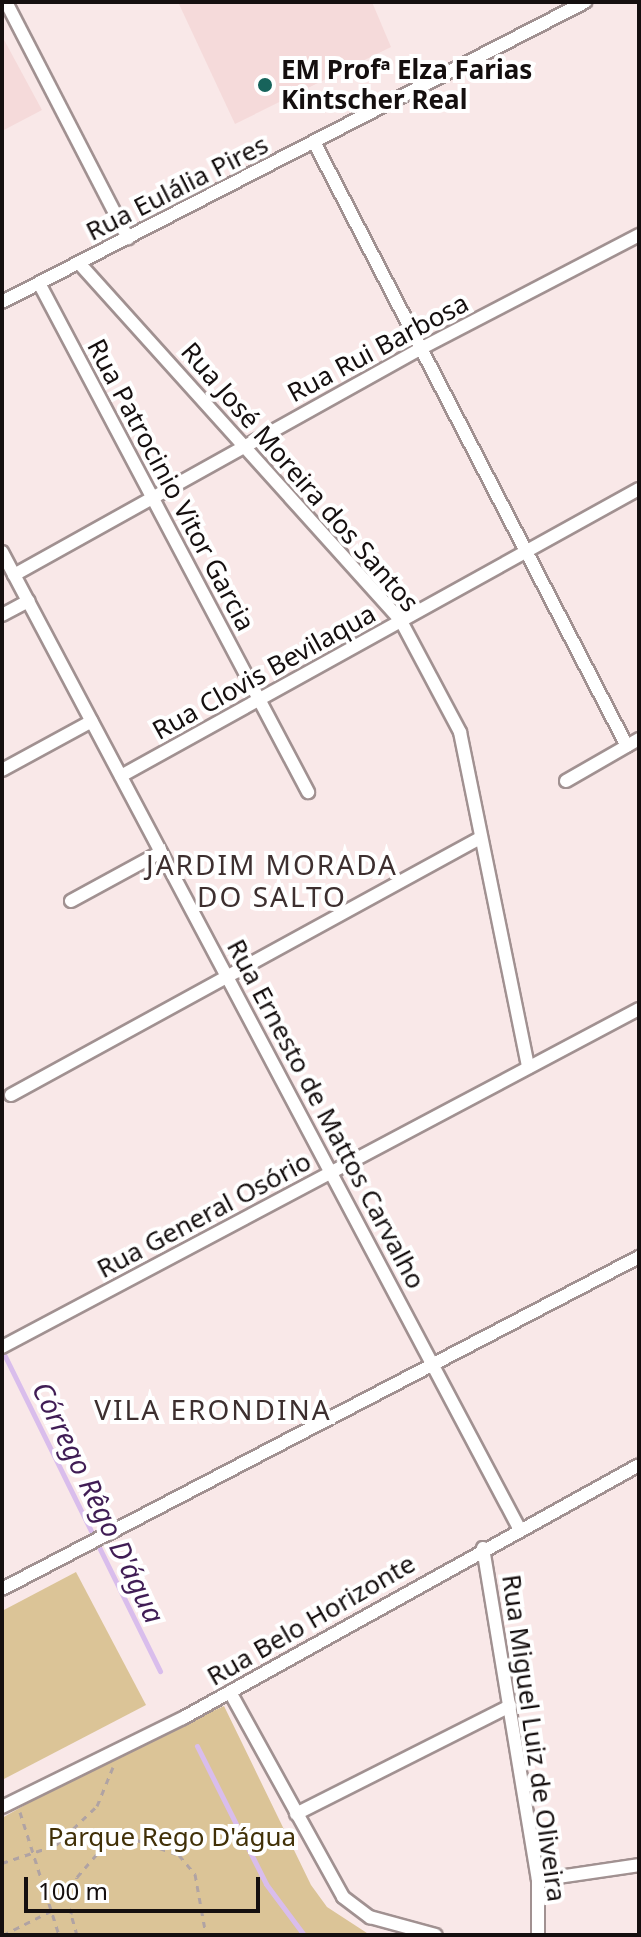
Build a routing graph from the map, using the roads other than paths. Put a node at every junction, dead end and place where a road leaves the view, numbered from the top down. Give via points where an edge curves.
1 (6, 2) edge
2 (585, 2) edge
3 (314, 142) junction
4 (639, 235) edge
5 (128, 238) junction
6 (79, 263) junction
7 (39, 283) junction
8 (2, 302) edge
9 (422, 348) junction
10 (245, 445) junction
11 (639, 489) edge
12 (154, 500) junction
13 (2, 552) edge
14 (527, 552) junction
15 (14, 575) junction
16 (28, 601) junction
17 (2, 615) edge
18 (401, 621) junction
19 (259, 701) junction
20 (92, 721) junction
21 (633, 743) edge
22 (2, 770) edge
23 (121, 776) junction
24 (566, 781) dead end
25 (308, 792) dead end
26 (480, 838) junction
27 (161, 852) junction
28 (71, 901) dead end
29 (227, 976) junction
30 (639, 1009) edge
31 (528, 1067) junction
32 (11, 1095) dead end
33 (331, 1172) junction
34 (639, 1257) edge
35 (2, 1347) edge
36 (437, 1366) junction
37 (639, 1465) edge
38 (519, 1528) junction
39 (483, 1548) junction
40 (2, 1589) edge
41 (230, 1692) junction
42 (510, 1706) junction
43 (2, 1807) edge
44 (296, 1814) junction
45 (639, 1865) edge
46 (538, 1880) junction
47 (436, 1935) edge
48 (538, 1935) edge

1 - 5 street
2 - 3 street, Rua Eulália Pires
3 - 5 street, Rua Eulália Pires
3 - 9 street
4 - 9 street, Rua Rui Barbosa
5 - 6 street, Rua Eulália Pires
6 - 7 street, Rua Eulália Pires
6 - 10 street, Rua José Moreira dos Santos
7 - 8 street, Rua Eulália Pires
7 - 12 street, Rua Patrocinio Vitor Garcia
9 - 10 street, Rua Rui Barbosa
9 - 14 street
10 - 12 street, Rua Rui Barbosa
10 - 18 street, Rua José Moreira dos Santos
11 - 14 street, Rua Clovis Bevilaqua
12 - 15 street, Rua Rui Barbosa
12 - 19 street, Rua Patrocinio Vitor Garcia
13 - 15 street, Rua Ernesto de Mattos Carvalho
14 - 18 street, Rua Clovis Bevilaqua
14 - 21 street
15 - 16 street, Rua Ernesto de Mattos Carvalho
16 - 17 street
16 - 20 street, Rua Ernesto de Mattos Carvalho
18 - 19 street, Rua Clovis Bevilaqua
18 - 26 street, Rua José Moreira dos Santos via 460,732
19 - 23 street, Rua Clovis Bevilaqua
19 - 25 street, Rua Patrocinio Vitor Garcia
20 - 22 street
20 - 23 street, Rua Ernesto de Mattos Carvalho
21 - 24 street
23 - 27 street, Rua Ernesto de Mattos Carvalho
26 - 29 street
26 - 31 street, Rua José Moreira dos Santos
27 - 28 street
27 - 29 street, Rua Ernesto de Mattos Carvalho
29 - 32 street
29 - 33 street, Rua Ernesto de Mattos Carvalho
30 - 31 street, Rua General Osório
31 - 33 street, Rua General Osório
33 - 35 street, Rua General Osório
33 - 36 street, Rua Ernesto de Mattos Carvalho
34 - 36 street
36 - 38 street, Rua Ernesto de Mattos Carvalho
36 - 40 street
37 - 38 street, Rua Belo Horizonte
38 - 39 street, Rua Belo Horizonte
39 - 41 street, Rua Belo Horizonte
39 - 42 street, Rua Miguel Luiz de Oliveira
41 - 43 street, Rua Belo Horizonte
41 - 44 street
42 - 44 street
42 - 46 street, Rua Miguel Luiz de Oliveira
44 - 47 street via 343,1897 370,1917
45 - 46 street
46 - 48 street, Rua Miguel Luiz de Oliveira

